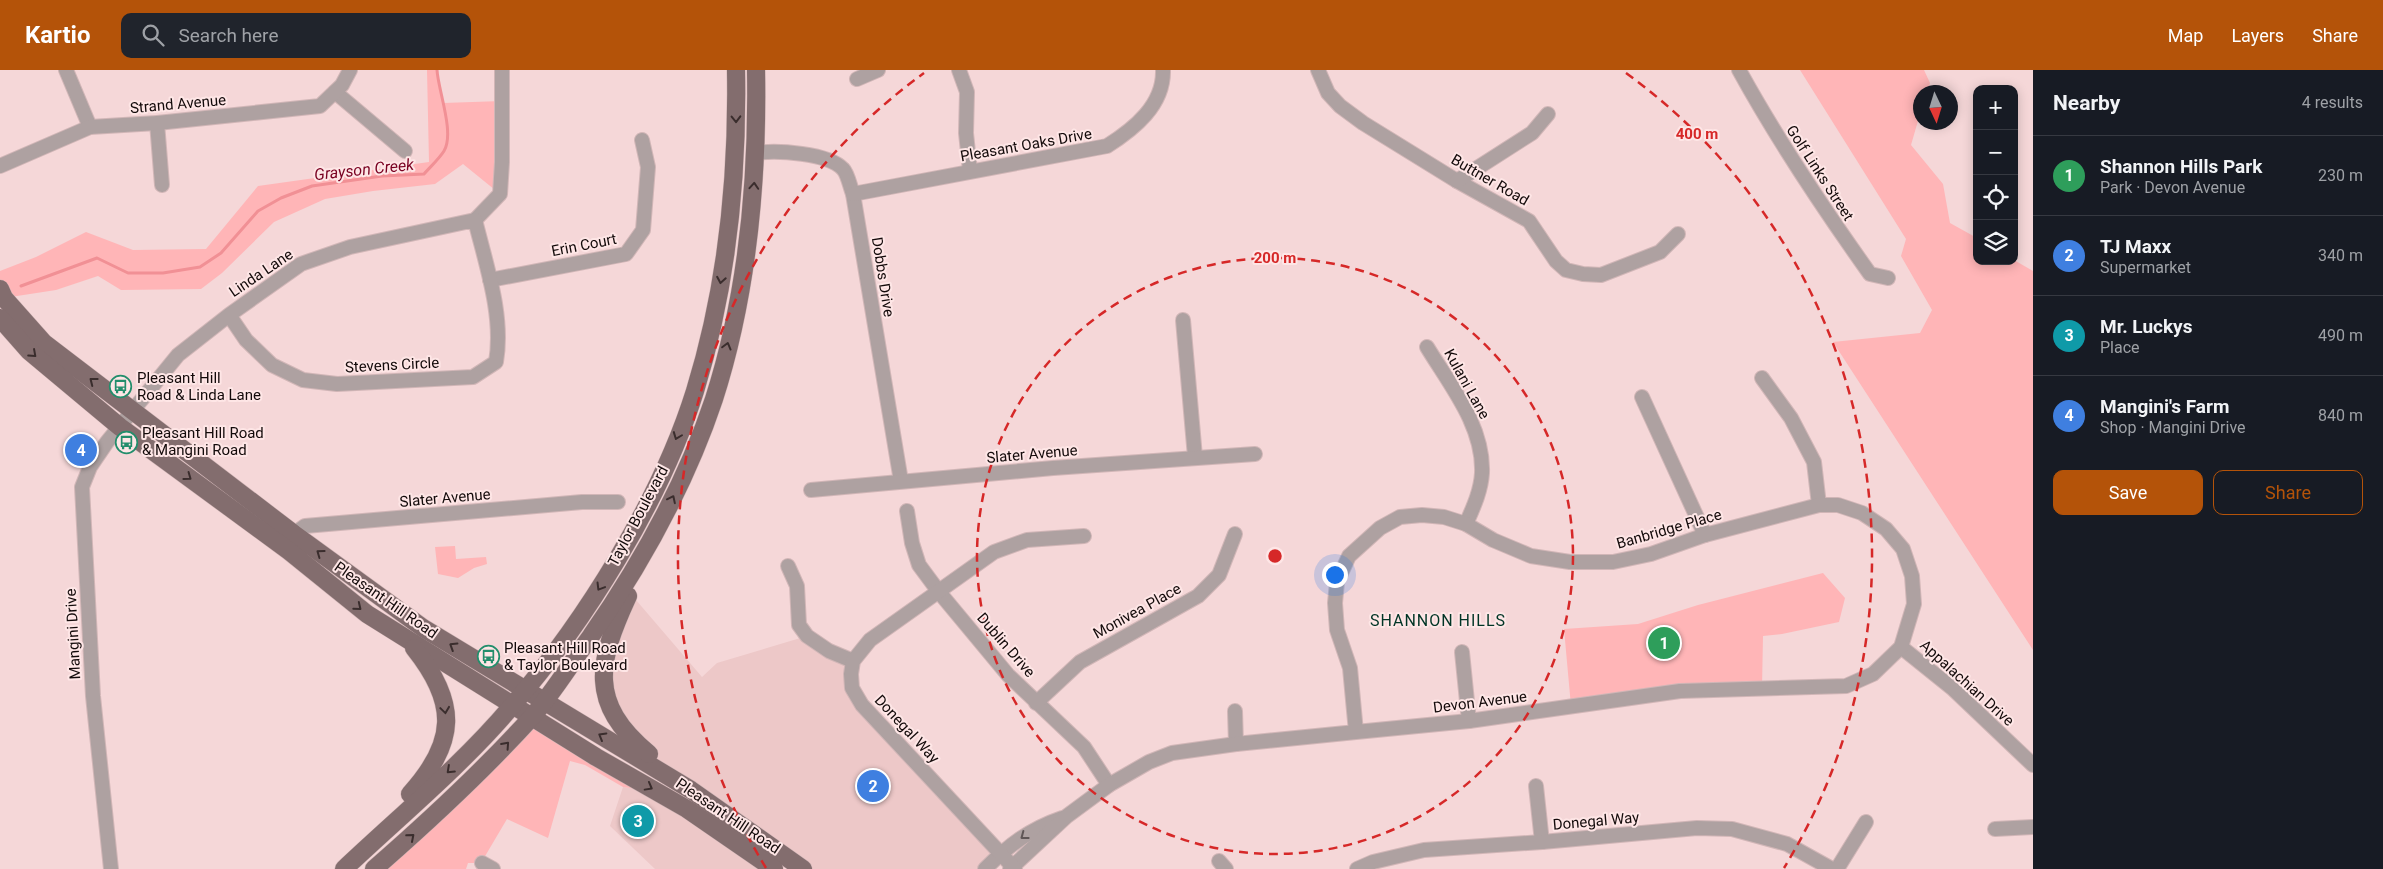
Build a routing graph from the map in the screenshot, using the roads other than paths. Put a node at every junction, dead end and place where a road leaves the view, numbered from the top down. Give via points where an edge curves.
1 (66, 70) edge
2 (350, 70) edge
3 (502, 70) edge
4 (736, 70) edge
5 (756, 70) edge
6 (878, 70) edge
7 (959, 70) edge
8 (1163, 70) edge
9 (1318, 70) edge
10 (1739, 70) edge
11 (857, 79) dead end
12 (335, 92) junction
13 (1548, 114) dead end
14 (157, 123) junction
15 (90, 127) junction
16 (642, 140) dead end
17 (405, 151) dead end
18 (756, 153) junction
19 (0, 166) edge
20 (970, 171) junction
21 (1457, 181) junction
22 (162, 185) dead end
23 (853, 194) junction
24 (475, 220) junction
25 (1678, 234) dead end
26 (1888, 278) dead end
27 (490, 280) junction
28 (1, 295) edge
29 (229, 315) junction
30 (0, 318) edge
31 (1183, 320) dead end
32 (1427, 347) dead end
33 (1762, 378) dead end
34 (1642, 397) dead end
35 (132, 411) junction
36 (120, 427) junction
37 (1255, 454) dead end
38 (1195, 457) junction
39 (901, 481) junction
40 (811, 490) dead end
41 (618, 502) dead end
42 (1819, 506) junction
43 (907, 511) dead end
44 (1466, 524) junction
45 (658, 528) junction
46 (1235, 534) dead end
47 (1084, 536) dead end
48 (1705, 536) junction
49 (292, 542) junction
50 (788, 566) dead end
51 (939, 592) junction
52 (406, 637) junction
53 (1901, 646) junction
54 (1462, 652) dead end
55 (853, 661) junction
56 (524, 690) junction
57 (543, 702) junction
58 (1036, 702) junction
59 (512, 706) junction
60 (1234, 711) dead end
61 (532, 716) junction
62 (1469, 721) junction
63 (1356, 732) junction
64 (1236, 744) junction
65 (2033, 765) edge
66 (1109, 785) junction
67 (1536, 786) dead end
68 (691, 790) junction
69 (1067, 816) junction
70 (1866, 822) dead end
71 (2033, 827) edge
72 (1995, 829) dead end
73 (1542, 842) junction
74 (372, 843) junction
75 (1001, 853) junction
76 (1013, 868) edge
77 (111, 869) edge
78 (344, 869) edge
79 (374, 869) edge
80 (774, 869) edge
81 (803, 869) edge
82 (985, 869) edge
83 (1357, 869) edge
84 (1832, 869) edge
85 (1837, 869) edge

1 - 15 street
2 - 12 street, Strand Avenue
3 - 24 street via 500,194
4 -> 56 main road, Taylor Boulevard via 737,131 731,221 716,311 694,392 669,458 598,591
5 - 18 main road, Taylor Boulevard
6 - 11 street
7 - 20 street via 967,92 966,133
8 - 20 street, Pleasant Oaks Drive via 1154,105 1130,132 1108,146
9 - 21 street, Buttner Road via 1328,93 1340,106
10 - 26 street, Golf Links Street via 1835,226 1870,274
12 - 14 street, Strand Avenue via 320,106
12 - 17 street
13 - 21 street via 1532,133
14 - 15 street, Strand Avenue
14 - 22 street
15 - 19 street, Strand Avenue
16 - 27 street, Erin Court via 648,167 643,230 626,254
18 - 23 street, Dobbs Drive via 819,157 832,161 844,170
45 -> 18 main road, Taylor Boulevard via 688,465 714,398 735,315 751,223
20 - 23 street, Pleasant Oaks Drive
21 - 25 street, Buttner Road via 1529,221 1556,261 1566,270 1601,275 1660,252
23 - 39 street, Dobbs Drive
24 - 27 street
24 - 29 street, Linda Lane via 350,247 301,264
27 - 29 street, Stevens Circle via 500,340 496,362 473,377 337,384 303,380 272,365 246,340
35 -> 28 main road, Pleasant Hill Road via 44,343
29 - 35 street, Linda Lane via 178,355
30 -> 36 main road, Pleasant Hill Road via 29,351
31 - 38 street
32 - 44 street, Kulani Lane via 1467,412 1479,441 1482,475
33 - 42 street via 1791,418 1814,462
34 - 48 street
35 - 36 street, Mangini Drive
35 - 49 main road, Pleasant Hill Road
36 -> 49 main road, Pleasant Hill Road
36 - 77 street, Mangini Drive via 90,467 82,487 93,696
37 - 38 street, Slater Avenue
38 - 39 street, Slater Avenue
39 - 40 street, Slater Avenue
41 - 49 street, Slater Avenue via 582,502 305,526
42 - 48 street, Banbridge Place
42 - 53 street, Banbridge Place via 1838,505 1862,513 1886,529 1903,549 1912,576 1914,604
43 - 51 street, Dublin Drive via 912,543 920,565
44 - 48 street, Banbridge Place via 1531,556 1570,562 1613,562 1651,554
44 - 63 street, Banbridge Place via 1444,517 1400,518 1380,528 1349,556 1338,582 1334,603 1337,630 1350,668
45 - 57 main road, Taylor Boulevard via 615,601
45 - 68 main road via 614,628 605,655 603,682 606,697 632,741
46 - 58 street, Monivea Place via 1220,575 1198,596 1080,662
47 - 51 street via 1027,540 994,552
49 -> 52 main road, Pleasant Hill Road via 367,614
56 -> 49 main road, Pleasant Hill Road
50 - 55 street via 797,586 799,625 807,636 829,651
51 - 55 street via 870,640
51 - 58 street, Dublin Drive via 1008,675
52 - 59 main road, Pleasant Hill Road
52 -> 74 main road via 440,687 447,724 444,745 426,775
53 - 62 street, Devon Avenue via 1873,674 1846,686 1680,691
53 - 65 street, Appalachian Drive via 1952,688
54 - 62 street
55 - 75 street, Donegal Way via 852,688 862,705
56 - 57 main road, Pleasant Hill Road
56 - 59 main road, Taylor Boulevard
57 - 61 main road, Taylor Boulevard
68 -> 57 main road, Pleasant Hill Road
58 - 66 street, Dublin Drive via 1084,747
59 - 61 main road, Pleasant Hill Road
59 -> 74 main road, Taylor Boulevard via 471,751
60 - 64 street
79 -> 61 main road, Taylor Boulevard via 427,824
61 -> 80 main road, Pleasant Hill Road via 687,809
62 - 63 street, Devon Avenue
63 - 64 street, Devon Avenue
64 - 66 street, Devon Avenue via 1159,757
66 - 69 street, Devon Avenue
67 - 73 street
68 - 81 main road, Pleasant Hill Road
69 -> 75 street, Devon Avenue via 1036,827
69 - 76 street, Devon Avenue
70 - 85 street
71 - 72 street
73 - 83 street, Donegal Way via 1424,850
73 - 84 street, Donegal Way via 1697,828 1732,829 1786,844
74 - 78 main road, Taylor Boulevard
75 - 76 street, Donegal Way
75 - 82 street, Devon Avenue

